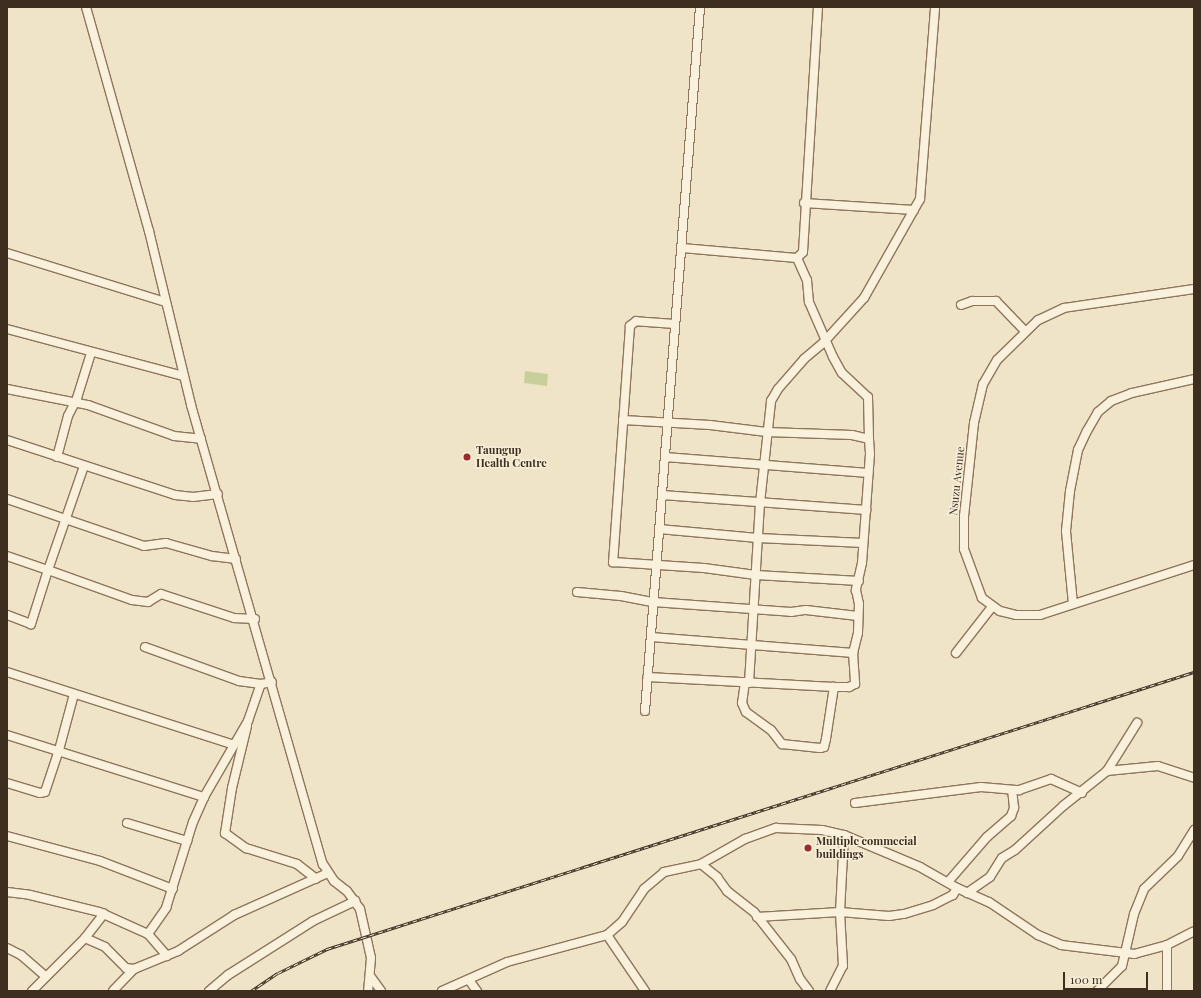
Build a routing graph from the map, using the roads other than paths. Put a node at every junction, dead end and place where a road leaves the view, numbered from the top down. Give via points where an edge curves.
1 (86, 7) edge
2 (700, 7) edge
3 (818, 7) edge
4 (936, 7) edge
5 (804, 203) junction
6 (914, 210) junction
7 (682, 248) junction
8 (7, 253) edge
9 (797, 258) junction
10 (1194, 289) edge
11 (165, 302) junction
12 (961, 305) dead end
13 (675, 324) junction
14 (7, 329) edge
15 (1025, 331) junction
16 (827, 338) junction
17 (91, 353) junction
18 (184, 376) junction
19 (1194, 379) edge
20 (7, 389) edge
21 (74, 403) junction
22 (623, 420) junction
23 (667, 422) junction
24 (767, 432) junction
25 (201, 439) junction
26 (869, 439) junction
27 (7, 440) edge
28 (57, 457) junction
29 (665, 457) junction
30 (84, 466) junction
31 (763, 466) junction
32 (868, 473) junction
33 (218, 494) junction
34 (662, 495) junction
35 (7, 499) edge
36 (760, 503) junction
37 (866, 510) junction
38 (66, 518) junction
39 (659, 529) junction
40 (758, 538) junction
41 (863, 543) junction
42 (7, 556) edge
43 (236, 559) junction
44 (1194, 565) edge
45 (656, 567) junction
46 (48, 570) junction
47 (756, 575) junction
48 (859, 581) junction
49 (577, 592) dead end
50 (653, 602) junction
51 (1073, 604) junction
52 (992, 607) junction
53 (754, 609) junction
54 (7, 615) edge
55 (858, 616) junction
56 (255, 619) junction
57 (651, 637) junction
58 (752, 646) junction
59 (145, 647) dead end
60 (853, 653) junction
61 (956, 653) dead end
62 (7, 672) edge
63 (647, 677) junction
64 (272, 682) junction
65 (747, 683) junction
66 (261, 684) junction
67 (834, 687) junction
68 (74, 694) junction
69 (645, 711) dead end
70 (248, 721) junction
71 (1137, 724) dead end
72 (7, 735) edge
73 (234, 745) junction
74 (59, 750) junction
75 (1107, 771) junction
76 (1194, 778) edge
77 (7, 783) edge
78 (1012, 790) junction
79 (1082, 793) junction
80 (204, 797) junction
81 (855, 803) dead end
82 (127, 824) dead end
83 (1194, 830) edge
84 (844, 835) junction
85 (7, 836) edge
86 (187, 841) junction
87 (701, 864) junction
88 (328, 873) junction
89 (316, 879) junction
90 (948, 882) junction
91 (957, 888) junction
92 (173, 889) junction
93 (7, 892) edge
94 (967, 893) junction
95 (355, 901) junction
96 (840, 912) junction
97 (104, 914) junction
98 (757, 917) junction
99 (1194, 931) edge
100 (148, 934) junction
101 (607, 935) junction
102 (85, 938) junction
103 (1167, 945) junction
104 (7, 948) edge
105 (1125, 954) junction
106 (167, 956) junction
107 (134, 969) junction
108 (45, 976) junction
109 (371, 977) junction
110 (469, 980) junction
111 (32, 991) edge
112 (113, 991) edge
113 (209, 991) edge
114 (368, 991) edge
115 (381, 991) edge
116 (442, 991) edge
117 (477, 991) edge
118 (645, 991) edge
119 (809, 991) edge
120 (830, 991) edge
121 (1097, 991) edge
122 (1167, 991) edge

1 - 11 street via 150,231
2 - 7 street
3 - 5 street
4 - 6 street via 924,169 920,199
5 - 6 street
5 - 9 street via 803,252
6 - 16 street via 870,290
7 - 9 street
7 - 13 street
8 - 11 street
9 - 16 street via 807,280 809,302
10 - 15 street, Nsuzu Avenue via 1064,308 1038,320
11 - 18 street
12 - 15 street via 972,301 996,301
13 - 22 street via 636,321 632,323
13 - 23 street
14 - 17 street
15 - 52 street, Nsuzu Avenue via 997,360 983,384 974,423 964,516 964,549 982,598
16 - 24 street via 804,359 773,396
16 - 26 street via 842,373 868,397
17 - 18 street
17 - 21 street
18 - 25 street
19 - 51 street via 1132,393 1111,401 1098,412 1087,430 1078,450 1066,531
20 - 21 street
21 - 25 street via 100,409 174,436
21 - 28 street
22 - 23 street
22 - 45 street via 611,559 616,563
23 - 24 street
23 - 29 street
24 - 26 street via 852,435
24 - 31 street
25 - 33 street
26 - 32 street
27 - 28 street
28 - 30 street
29 - 31 street
29 - 34 street
30 - 33 street via 175,495 193,498
30 - 38 street
31 - 32 street
31 - 36 street
32 - 37 street
33 - 43 street
34 - 36 street
34 - 39 street
35 - 38 street
36 - 37 street
36 - 40 street
37 - 41 street
38 - 43 street via 144,546 166,543 212,556
38 - 46 street
39 - 40 street
39 - 45 street
40 - 41 street
40 - 47 street
41 - 48 street
42 - 46 street
43 - 56 street
44 - 51 street
45 - 47 street via 704,568
45 - 50 street
46 - 54 street via 31,624
46 - 56 street via 132,600 148,602 161,594 234,618
47 - 48 street
47 - 53 street
48 - 55 street via 856,590
49 - 50 street
50 - 53 street
50 - 57 street
51 - 52 street via 1040,615 1016,615
52 - 61 street
53 - 55 street via 791,612 806,610
53 - 58 street
55 - 60 street
56 - 64 street
57 - 58 street
57 - 63 street
58 - 60 street
58 - 65 street
59 - 66 street via 239,681
60 - 67 street via 855,684 849,687
62 - 68 street
63 - 65 street
63 - 69 street
64 - 66 street
64 - 88 street via 323,864
65 - 67 street
65 - 67 street via 742,703 746,712 771,730 782,744 820,748 824,747 826,740
66 - 70 street
68 - 73 street via 138,712
68 - 74 street
70 - 73 street
70 - 89 street via 232,788 225,833 246,848 297,864
71 - 75 street
72 - 74 street
73 - 80 street
74 - 77 street via 44,792
74 - 80 street
75 - 76 street via 1158,766
75 - 79 street
78 - 79 street via 1026,789 1052,779
78 - 81 street via 995,787 969,788
78 - 90 street via 1014,808 1010,816 987,837
79 - 94 street via 1054,813 1015,850 1002,858 990,877
80 - 86 street
82 - 86 street
83 - 105 street via 1178,856 1141,895
84 - 87 street via 822,830 776,828 745,839
84 - 90 street via 920,867
84 - 96 street
85 - 92 street via 100,861
86 - 92 street
87 - 98 street
87 - 101 street via 671,869 657,876 644,889 622,922
88 - 89 street
88 - 95 street
89 - 106 street via 234,915
90 - 91 street
91 - 94 street
91 - 96 street via 953,895 933,905 904,914 890,916
92 - 100 street via 166,908
93 - 97 street via 30,895
94 - 105 street via 996,906 1051,942
95 - 109 street via 360,909 367,937
95 - 113 street via 313,921 228,975
96 - 98 street
96 - 120 street via 843,966
97 - 100 street
97 - 102 street
98 - 119 street via 791,959 800,980
99 - 103 street
100 - 106 street
101 - 110 street via 576,941 507,962
101 - 118 street
102 - 107 street via 105,947 126,968
102 - 108 street
103 - 105 street via 1147,952
103 - 122 street
104 - 108 street via 22,955
105 - 121 street via 1119,972
106 - 107 street
107 - 112 street
108 - 111 street
109 - 114 street
109 - 115 street
110 - 116 street
110 - 117 street

